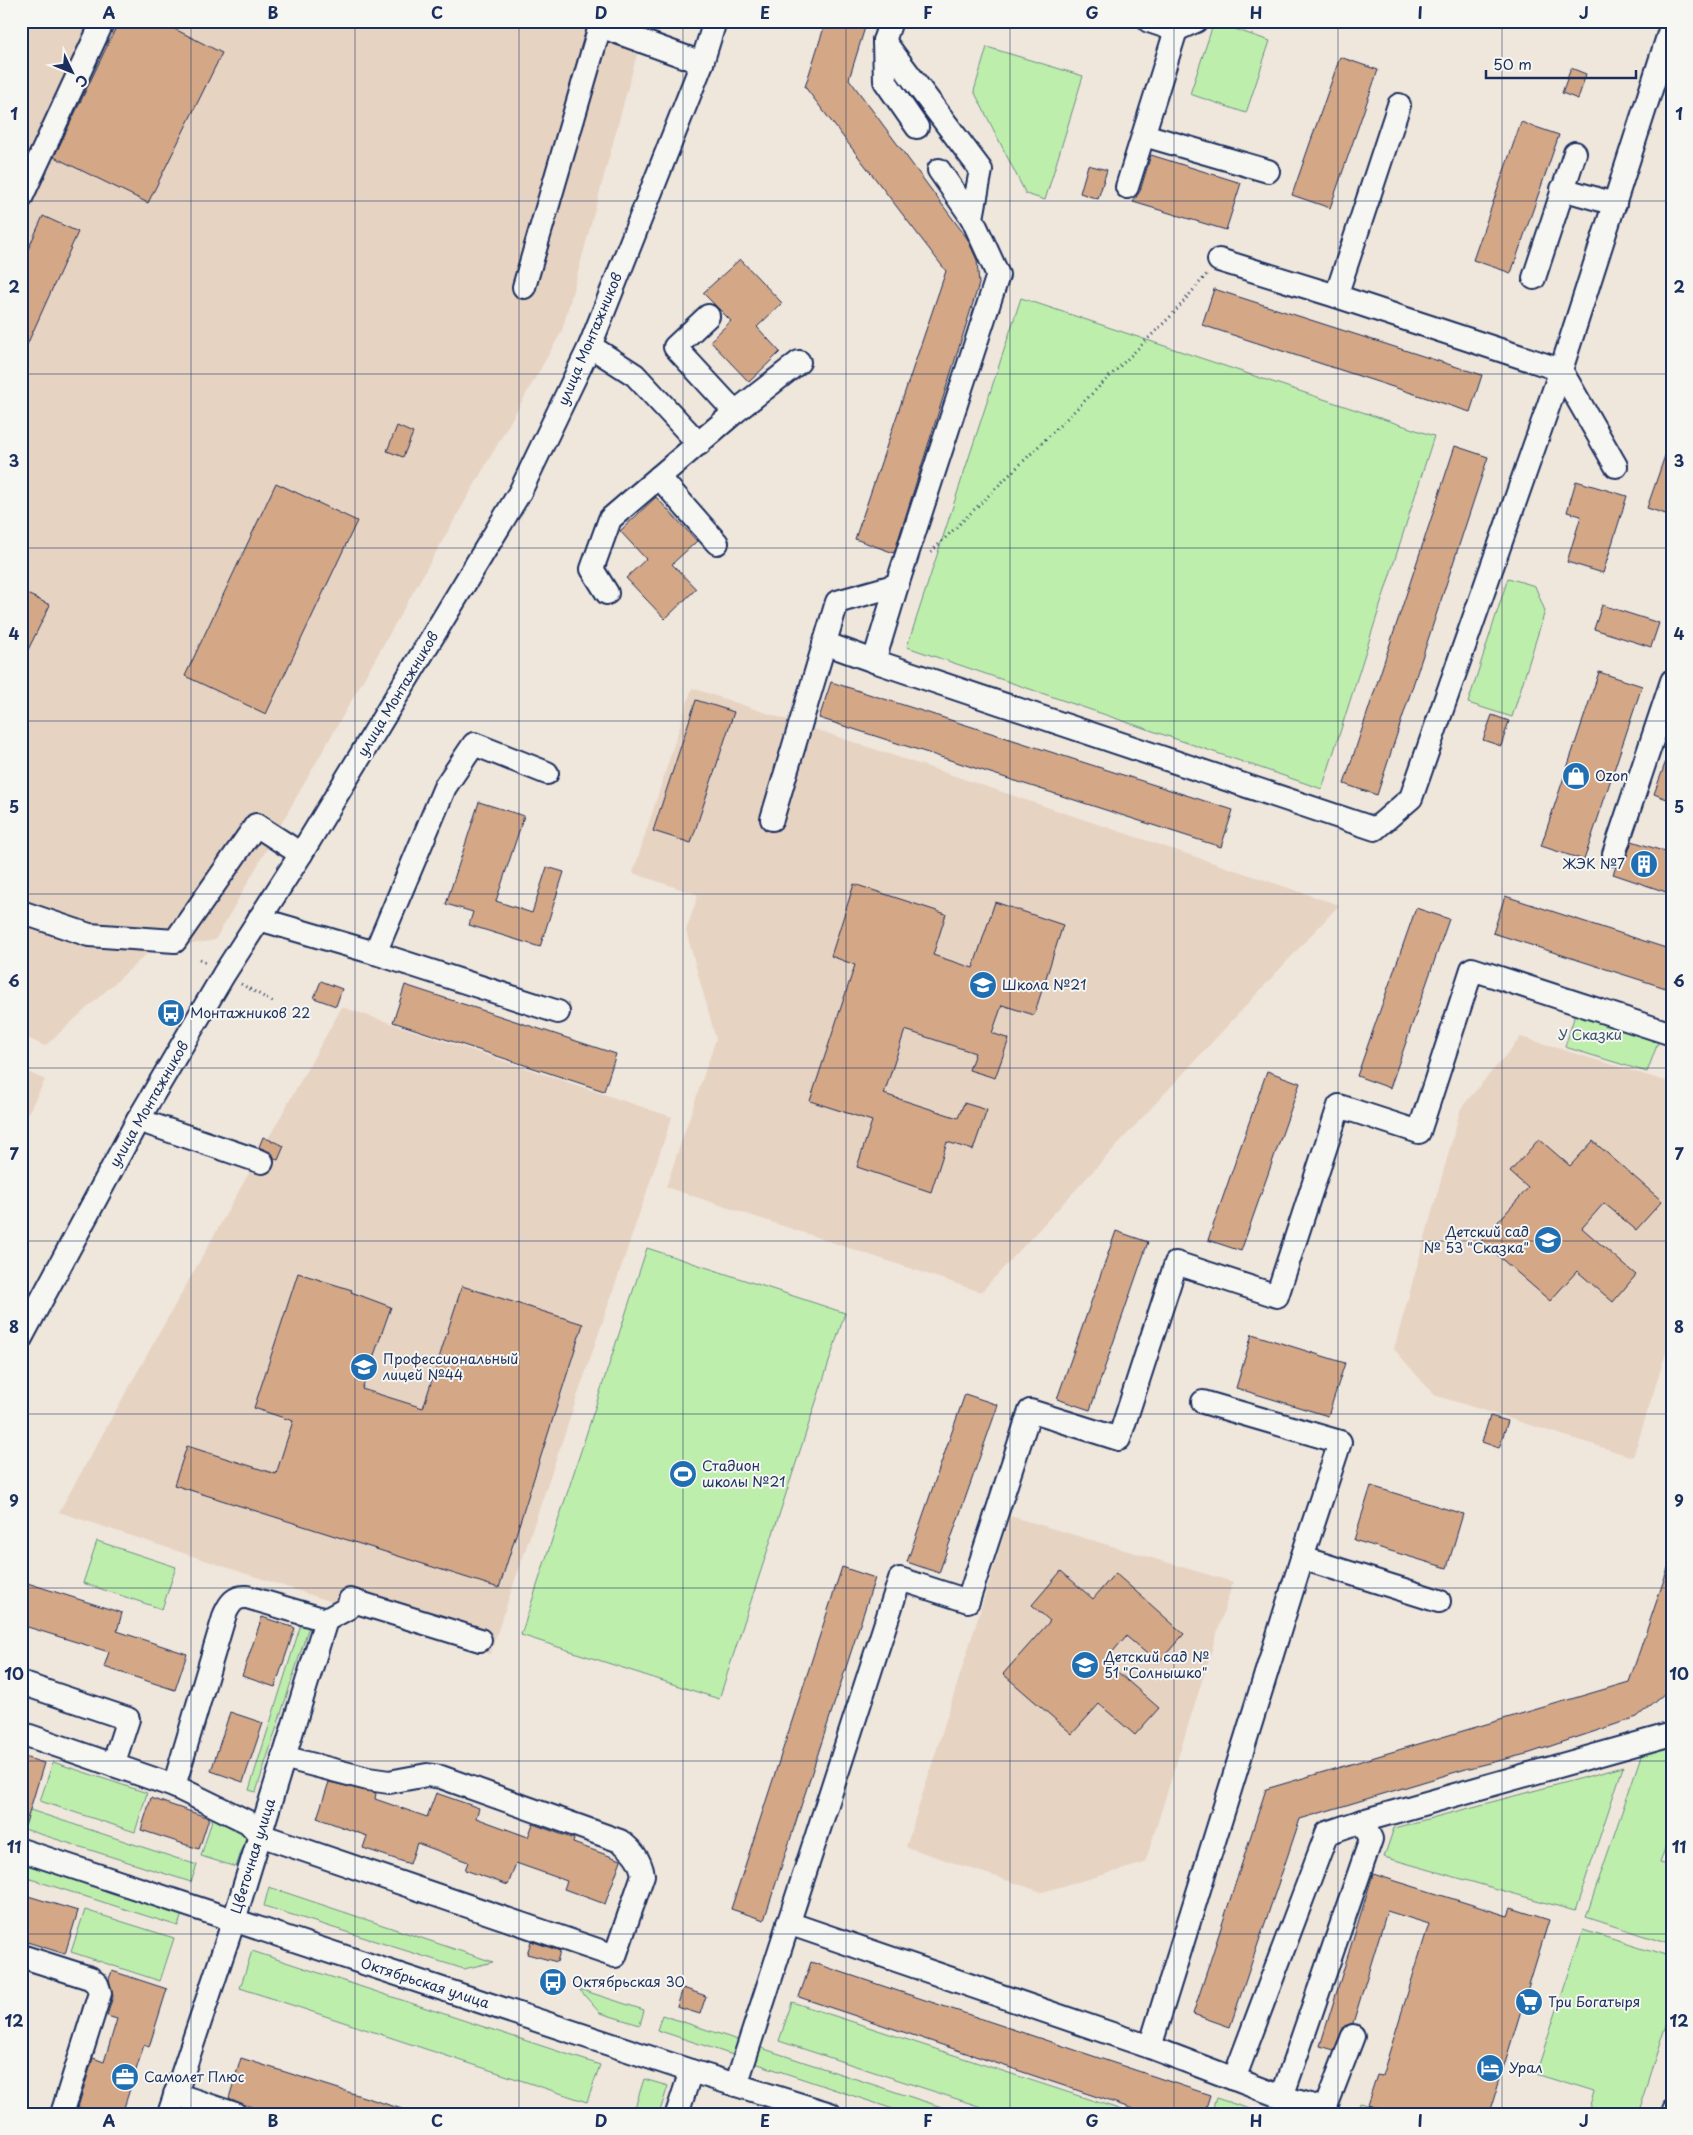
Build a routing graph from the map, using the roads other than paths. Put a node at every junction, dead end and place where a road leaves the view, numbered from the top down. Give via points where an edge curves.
1 (103, 21) edge
2 (715, 21) edge
3 (1149, 21) edge
4 (1196, 21) edge
5 (601, 23) edge
6 (1672, 24) edge
7 (1176, 30) junction
8 (888, 31) edge
9 (702, 63) junction
10 (1398, 105) dead end
11 (917, 127) dead end
12 (1144, 135) junction
13 (1575, 153) dead end
14 (939, 170) dead end
15 (1268, 171) dead end
16 (1126, 187) dead end
17 (1562, 189) junction
18 (21, 198) edge
19 (1615, 204) junction
20 (972, 218) junction
21 (1219, 260) road end
22 (1534, 278) dead end
23 (524, 287) dead end
24 (1336, 296) junction
25 (708, 316) dead end
26 (590, 346) junction
27 (799, 362) dead end
28 (1561, 370) junction
29 (735, 412) junction
30 (699, 444) junction
31 (1616, 466) dead end
32 (659, 477) junction
33 (717, 544) dead end
34 (897, 585) junction
35 (607, 593) dead end
36 (824, 643) junction
37 (874, 660) junction
38 (1672, 681) edge
39 (547, 773) dead end
40 (772, 819) dead end
41 (301, 854) junction
42 (1614, 854) dead end
43 (21, 912) edge
44 (260, 919) junction
45 (374, 953) junction
46 (558, 1012) dead end
47 (1672, 1034) edge
48 (138, 1120) junction
49 (262, 1162) dead end
50 (21, 1338) edge
51 (1203, 1402) dead end
52 (1302, 1558) junction
53 (1439, 1601) dead end
54 (326, 1620) junction
55 (480, 1640) dead end
56 (21, 1683) edge
57 (21, 1733) edge
58 (1672, 1734) edge
59 (283, 1757) junction
60 (113, 1765) junction
61 (174, 1786) junction
62 (1362, 1821) junction
63 (260, 1835) junction
64 (21, 1850) edge
65 (234, 1920) junction
66 (788, 1923) junction
67 (21, 1956) edge
68 (1354, 2036) dead end
69 (1150, 2047) junction
70 (690, 2071) junction
71 (1234, 2079) junction
72 (736, 2085) junction
73 (1282, 2097) junction
74 (172, 2104) edge
75 (1324, 2111) edge
76 (62, 2114) edge
77 (235, 2114) edge
78 (677, 2114) edge
79 (830, 2114) edge

1 - 18 street
2 - 9 street, улица Монтажников
3 - 7 street
4 - 7 street
5 - 9 street
5 - 23 street
6 - 19 street
7 - 12 street
8 - 11 street via 885,81
8 - 20 street via 981,170
9 - 26 street, улица Монтажников
10 - 24 street
12 - 15 street
12 - 16 street
13 - 17 street
14 - 20 street
17 - 19 street
17 - 22 street
19 - 28 street
20 - 34 street via 998,275
21 - 24 street
24 - 28 street
25 - 29 street via 675,347
26 - 30 street via 635,375
26 - 41 street, улица Монтажников via 520,492
27 - 29 street
28 - 31 street
28 - 37 street via 1411,798 1375,829
29 - 30 street
30 - 32 street
32 - 33 street
32 - 35 street via 610,519 592,569
34 - 36 street via 837,602
34 - 37 street
36 - 37 street
36 - 40 street
38 - 42 street
39 - 45 street via 474,744 445,787
41 - 43 street via 256,825 176,941 89,935
41 - 44 street, улица Монтажников
44 - 45 street
44 - 48 street, улица Монтажников
45 - 46 street
47 - 66 street via 1472,969 1419,1132 1339,1106 1277,1296 1176,1263 1119,1440 1030,1410 968,1601 900,1579
48 - 49 street
48 - 50 street, улица Монтажников
51 - 52 street via 1340,1442
52 - 53 street
52 - 69 street
54 - 55 street via 348,1608 350,1600
54 - 59 street, Цветочная улица
54 - 61 street via 247,1597 240,1596 234,1600 225,1614
56 - 60 street via 128,1719
57 - 60 street
58 - 62 street
59 - 63 street, Цветочная улица
59 - 63 street via 390,1782 427,1775 442,1777 620,1841 632,1850 643,1875 615,1956
60 - 61 street
61 - 63 street via 248,1822
62 - 71 street via 1327,1833
62 - 73 street via 1371,1839
63 - 65 street, Цветочная улица
64 - 65 street, Октябрьская улица
65 - 70 street, Октябрьская улица
65 - 74 street, Цветочная улица
66 - 69 street
66 - 72 street
67 - 76 street via 90,1978 100,1993
68 - 75 street
69 - 71 street
70 - 72 street, Октябрьская улица
70 - 78 street
71 - 73 street
72 - 79 street, Октябрьская улица
73 - 75 street
74 - 77 street

